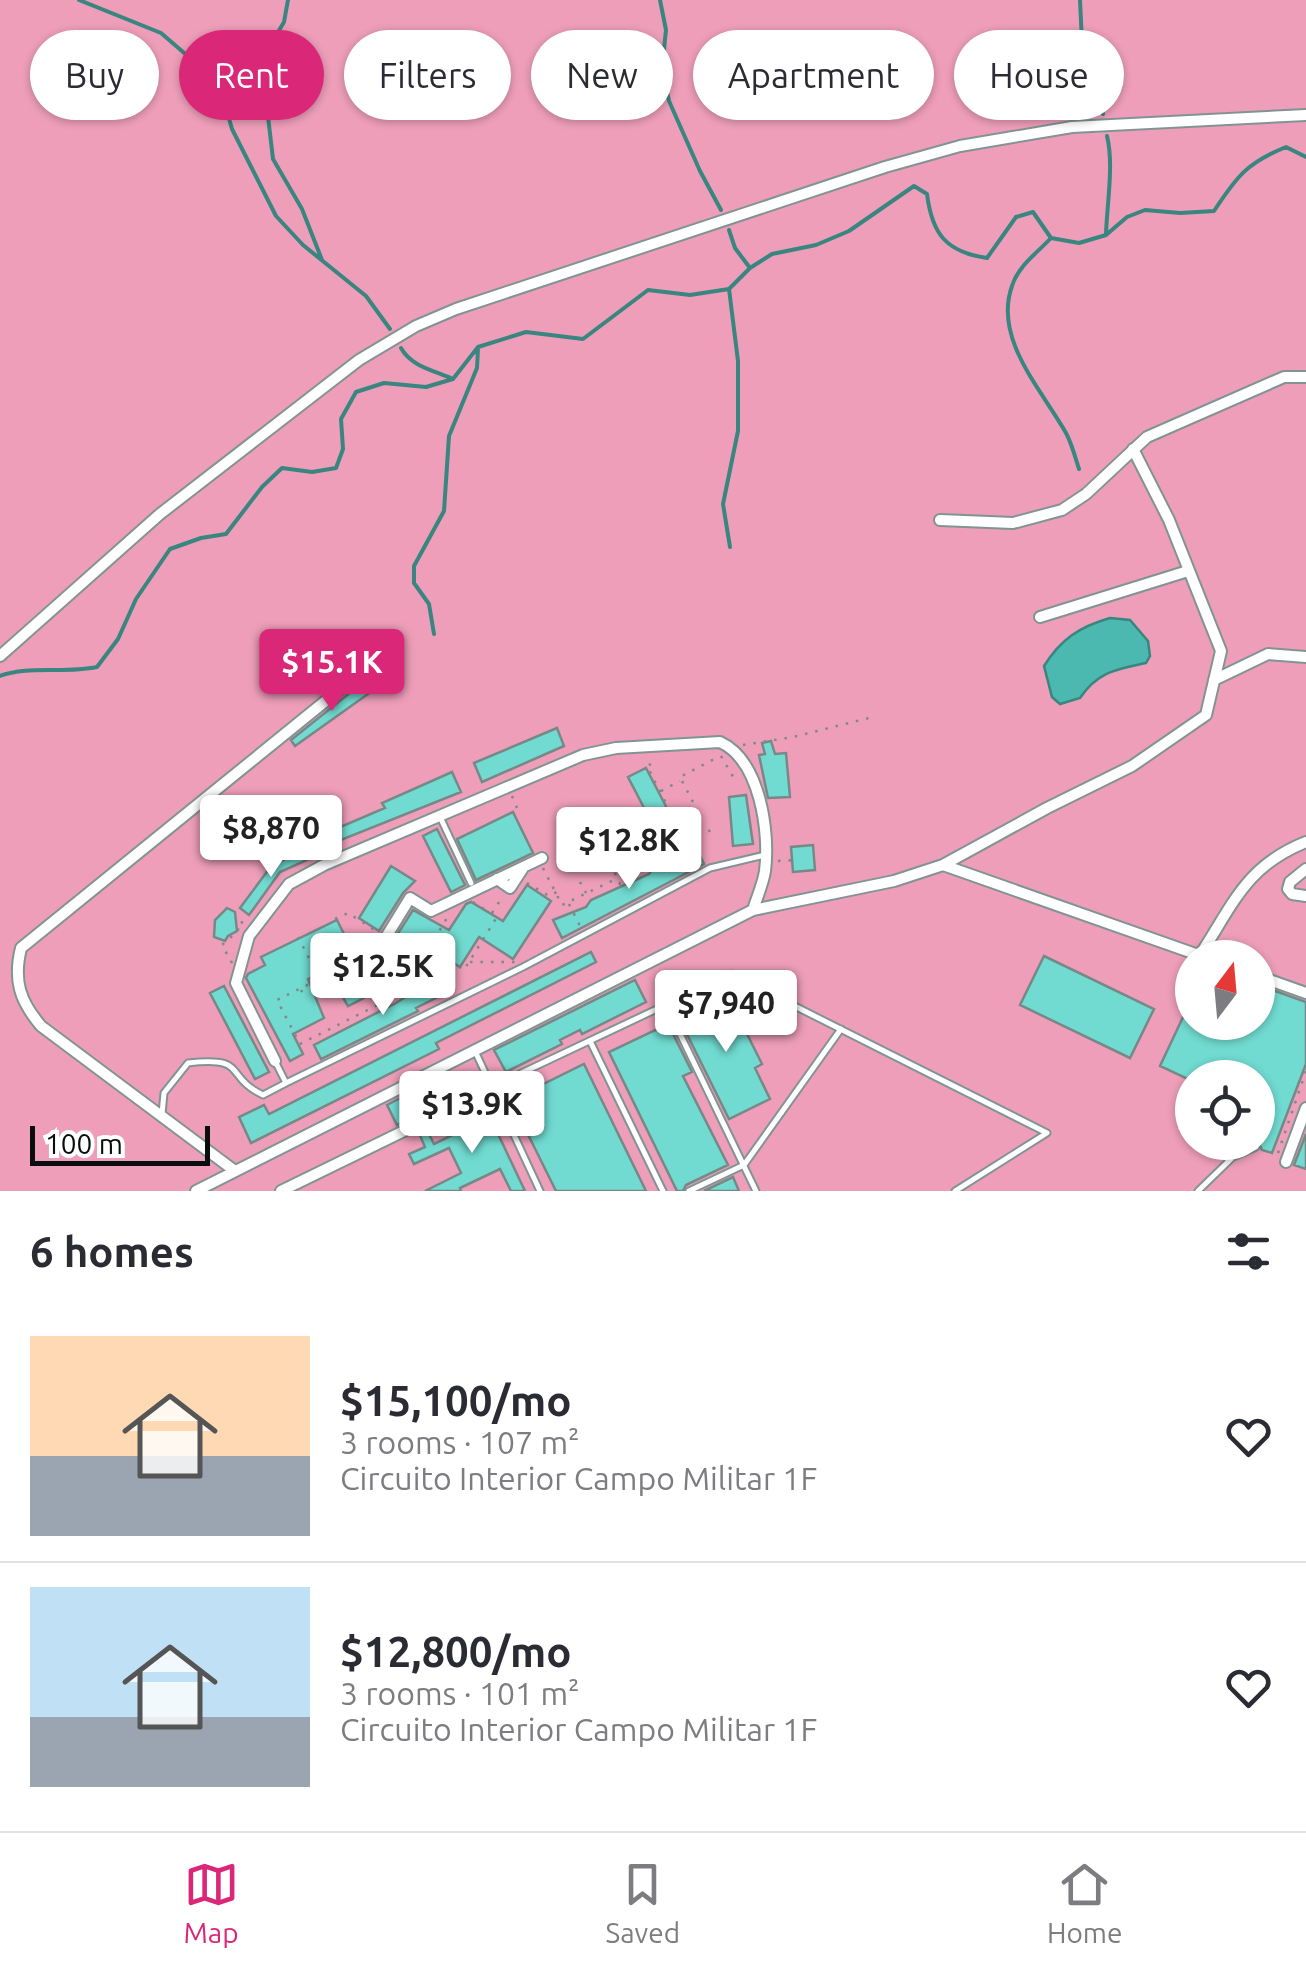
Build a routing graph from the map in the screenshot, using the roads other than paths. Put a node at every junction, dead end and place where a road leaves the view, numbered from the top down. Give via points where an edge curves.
1 (1306, 115) edge
2 (1306, 377) edge
3 (1133, 450) junction
4 (940, 520) dead end
5 (1188, 572) junction
6 (1040, 617) dead end
7 (0, 656) edge
8 (1306, 657) edge
9 (365, 669) dead end
10 (1214, 680) junction
11 (440, 816) junction
12 (1306, 842) edge
13 (770, 858) junction
14 (541, 859) road end
15 (943, 865) junction
16 (1306, 870) edge
17 (516, 877) junction
18 (497, 879) junction
19 (471, 883) dead end
20 (1306, 896) edge
21 (753, 910) junction
22 (386, 936) road end
23 (1214, 940) edge
24 (1175, 946) edge
25 (1275, 982) edge
26 (1306, 993) edge
27 (666, 1005) junction
28 (840, 1030) junction
29 (590, 1041) junction
30 (474, 1051) junction
31 (276, 1061) joint
32 (286, 1083) junction
33 (492, 1088) junction
34 (1306, 1108) edge
35 (162, 1117) junction
36 (1232, 1160) edge
37 (1228, 1162) joint
38 (1286, 1162) dead end
39 (744, 1164) junction
40 (235, 1172) junction
41 (288, 1190) edge
42 (196, 1191) edge
43 (540, 1191) edge
44 (662, 1191) edge
45 (689, 1191) edge
46 (756, 1191) edge
47 (955, 1191) edge
48 (1198, 1191) edge

1 - 7 street via 1072,127 960,146 456,308 359,360 160,514
2 - 3 street via 1284,377 1147,437
3 - 4 street via 1062,510 1013,523
3 - 5 street
5 - 6 street
5 - 10 street via 1221,651
8 - 10 street via 1268,654
9 - 35 street via 21,948 22,1004 41,1026
10 - 15 street via 1206,715 1132,766
11 - 13 street via 583,755 720,742 733,748 752,780
11 - 19 lane
11 - 31 street via 289,884 249,936 236,984
12 - 23 street via 1256,870
13 - 21 street
13 - 32 lane via 710,868
14 - 17 street
15 - 21 street
15 - 24 street
16 - 20 street via 1288,888
17 - 18 street
17 - 18 street
18 - 22 street via 431,911 410,898
21 - 30 street
25 - 26 street
27 - 28 lane via 731,974
27 - 29 lane
27 - 39 lane
28 - 39 lane
28 - 47 lane via 1047,1133
29 - 33 lane
29 - 44 lane
30 - 33 lane
30 - 40 street
31 - 32 lane
32 - 35 lane via 263,1094 219,1059 188,1063 164,1093
33 - 41 street
33 - 43 lane
34 - 38 street
35 - 40 street
36 - 37 lane
37 - 48 lane
39 - 45 lane
39 - 46 lane
40 - 42 street

